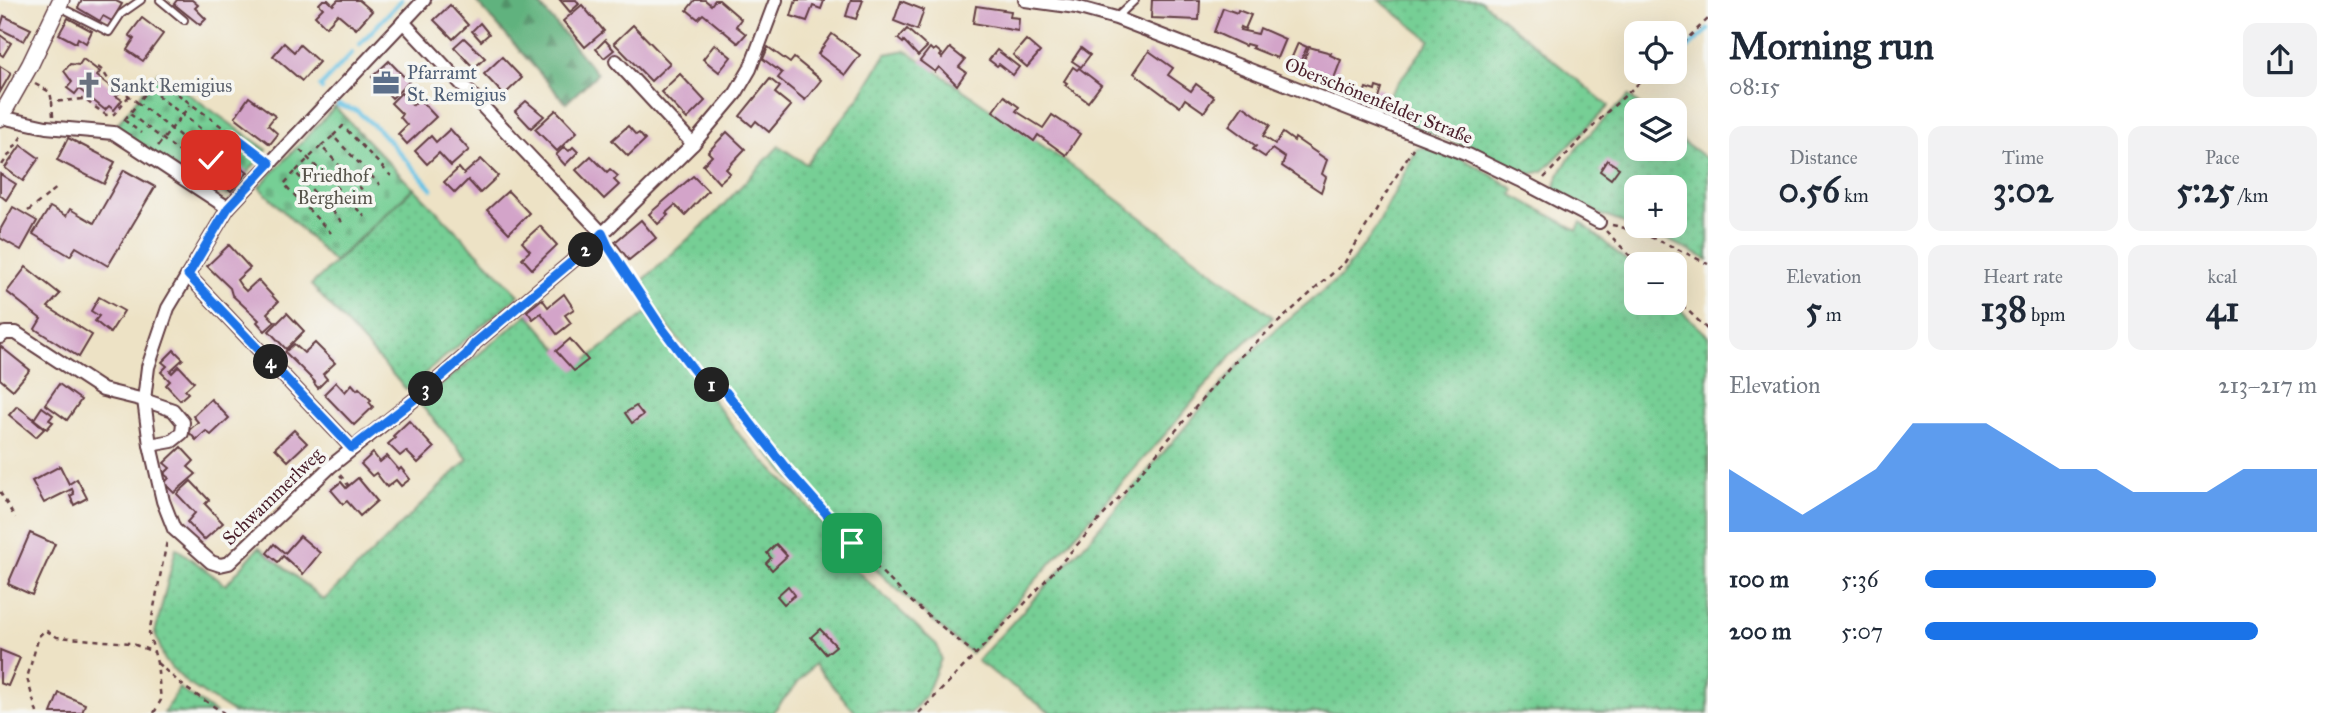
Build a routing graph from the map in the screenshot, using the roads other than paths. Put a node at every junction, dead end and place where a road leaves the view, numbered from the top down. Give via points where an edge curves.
1 (141, 0) edge
2 (160, 0) edge
3 (424, 0) edge
4 (776, 0) edge
5 (1026, 0) edge
6 (1135, 0) edge
7 (60, 3) edge
8 (1116, 18) junction
9 (184, 20) dead end
10 (403, 22) junction
11 (616, 61) dead end
12 (1, 117) edge
13 (693, 144) junction
14 (228, 208) junction
15 (1599, 222) road end
16 (602, 233) junction
17 (188, 275) junction
18 (0, 337) edge
19 (144, 400) junction
20 (150, 445) junction
21 (352, 448) junction

1 - 7 lane via 121,14 109,32
2 - 9 lane
3 - 10 street
4 - 13 street, Schwammerlweg via 750,69
5 - 8 street, Oberschönenfelder Straße via 1076,6
6 - 8 lane
7 - 12 street
8 - 15 street, Oberschönenfelder Straße via 1468,155
10 - 14 street
10 - 16 street
11 - 13 street
12 - 14 street via 114,134
13 - 16 street, Schwammerlweg
14 - 17 street
16 - 21 street, Schwammerlweg via 415,399
17 - 19 street via 168,308 148,367
17 - 21 street
18 - 19 street via 16,333 103,390
19 - 20 street
19 - 20 street via 173,410 183,422 183,433 177,438
20 - 21 street, Schwammerlweg via 174,529 220,565 239,556

